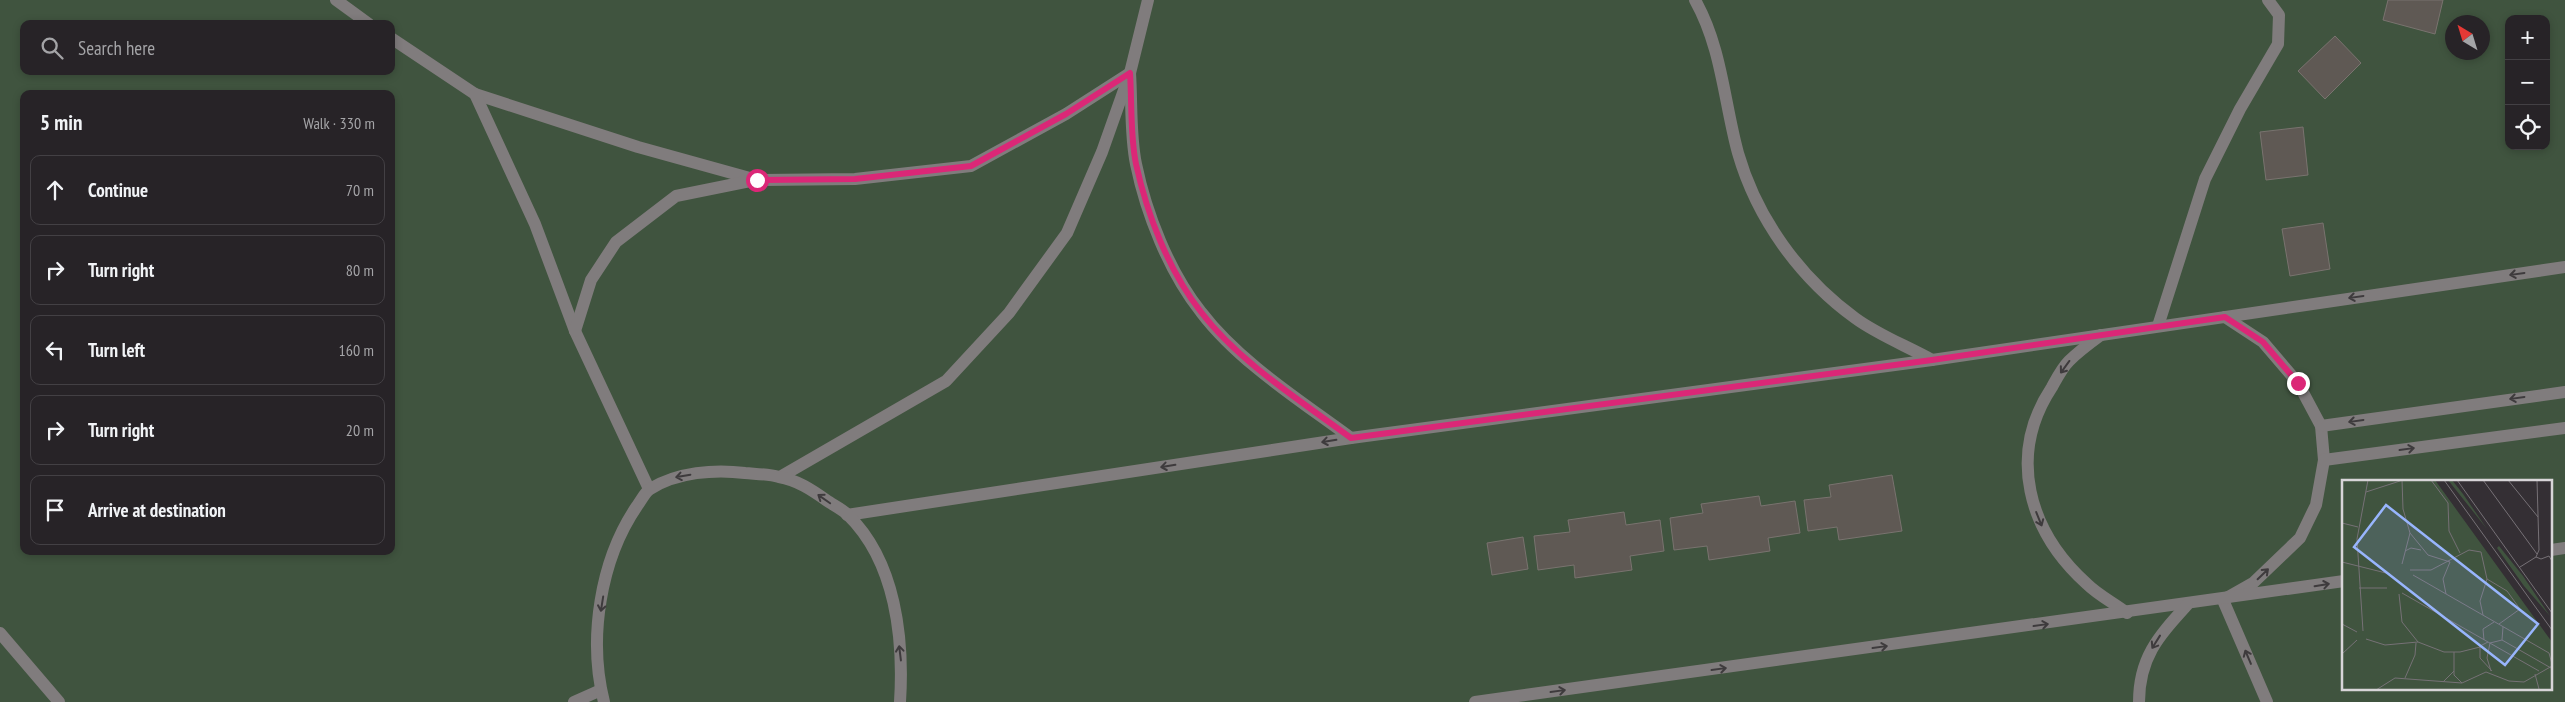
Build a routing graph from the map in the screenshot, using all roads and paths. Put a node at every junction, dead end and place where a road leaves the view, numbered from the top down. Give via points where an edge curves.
1 (336, 0) edge
2 (1148, 0) edge
3 (1695, 0) edge
4 (2268, 0) edge
5 (364, 20) edge
6 (395, 41) edge
7 (1130, 73) junction
8 (475, 94) junction
9 (757, 180) junction
10 (2565, 267) edge
11 (2225, 317) junction
12 (2158, 326) junction
13 (574, 331) junction
14 (2101, 335) junction
15 (1932, 360) junction
16 (2565, 392) edge
17 (2320, 426) junction
18 (2565, 428) edge
19 (1351, 438) junction
20 (2324, 460) junction
21 (780, 477) junction
22 (649, 489) junction
23 (847, 515) junction
24 (2565, 548) edge
25 (2552, 550) edge
26 (2342, 581) edge
27 (2222, 600) junction
28 (2187, 605) junction
29 (2127, 613) junction
30 (0, 633) edge
31 (602, 696) edge
32 (58, 702) edge
33 (574, 702) edge
34 (900, 702) edge
35 (1475, 702) edge
36 (2139, 702) edge
37 (2267, 702) edge

1 - 5 lane
2 - 7 lane
3 - 15 lane via 1717,52 1738,154 1754,196 1775,235 1812,280 1856,318
4 - 12 lane via 2279,15 2278,44 2240,109 2205,179
6 - 8 lane
7 - 9 lane via 1066,114 971,166 855,179
7 - 19 lane via 1135,162 1151,219 1176,272 1196,304 1232,345
7 - 21 lane via 1102,152 1067,233 1009,313 946,380
8 - 9 lane via 638,147
8 - 13 lane via 535,224
9 - 13 lane via 676,196 616,242 591,280
10 -> 11 lane
11 - 12 lane
11 - 17 lane via 2263,342 2298,383
12 - 14 lane
13 - 22 lane
14 - 15 lane
14 -> 29 lane via 2068,362 2042,402 2030,437 2027,470 2031,499 2042,527 2087,584
15 - 19 lane
16 -> 17 lane
17 - 20 lane
20 -> 18 lane
19 -> 23 lane
27 -> 20 lane via 2253,584 2300,538 2316,505
21 -> 22 lane via 732,471 679,476
23 -> 21 lane via 807,487
22 -> 31 lane via 625,524 607,569 597,634
34 -> 23 lane via 902,671 893,599 874,550
24 - 25 lane
27 -> 26 lane
27 - 28 lane
37 -> 27 lane
28 - 29 lane
28 -> 36 lane via 2154,642 2143,672
35 -> 29 lane
30 - 32 lane
31 - 33 lane

